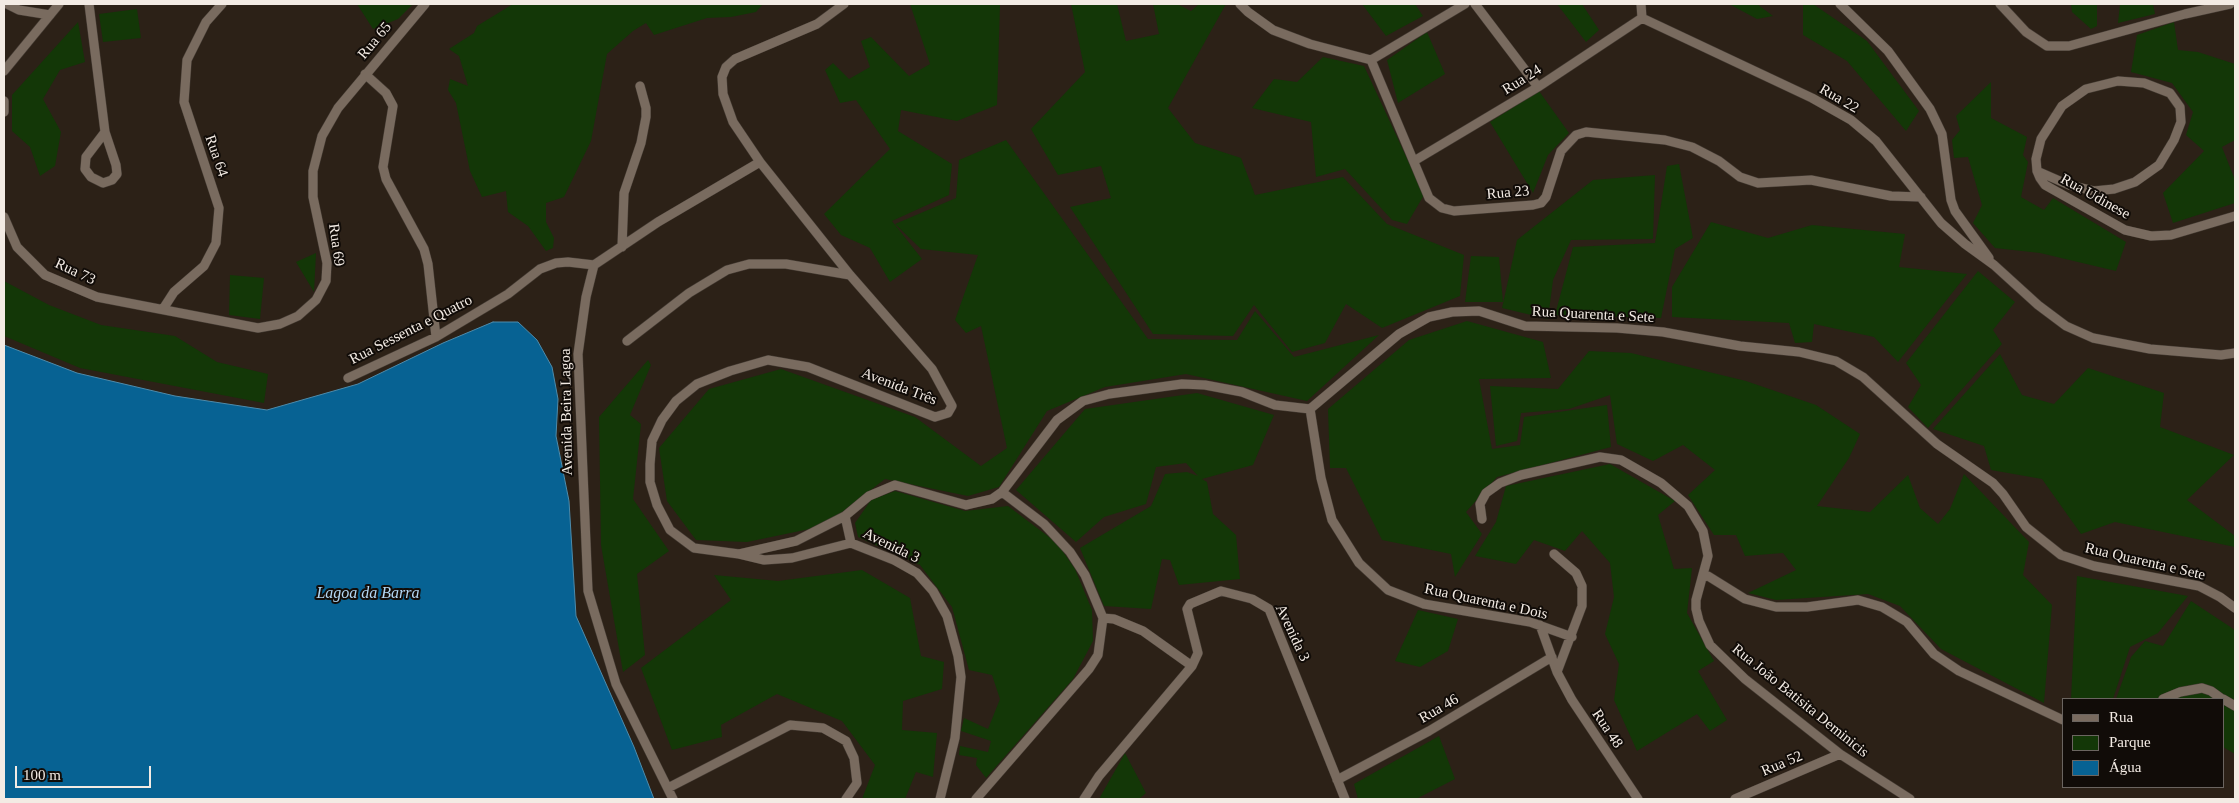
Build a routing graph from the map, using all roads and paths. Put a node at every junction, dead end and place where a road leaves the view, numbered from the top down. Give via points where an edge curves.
1 (8, 4) edge
2 (59, 4) edge
3 (89, 4) edge
4 (222, 4) edge
5 (425, 4) edge
6 (844, 4) edge
7 (1240, 4) edge
8 (1465, 4) edge
9 (1475, 4) edge
10 (1641, 4) edge
11 (1840, 4) edge
12 (2000, 4) edge
13 (2230, 4) edge
14 (50, 14) junction
15 (1642, 18) junction
16 (1371, 60) junction
17 (4, 71) edge
18 (365, 74) junction
19 (640, 86) dead end
20 (1538, 87) junction
21 (4, 101) edge
22 (4, 112) edge
23 (105, 132) junction
24 (760, 162) junction
25 (1414, 162) junction
26 (2037, 171) junction
27 (1921, 197) junction
28 (2235, 216) edge
29 (4, 217) edge
30 (622, 247) junction
31 (594, 264) junction
32 (1994, 265) junction
33 (850, 276) junction
34 (163, 309) junction
35 (436, 337) junction
36 (627, 341) dead end
37 (2235, 353) edge
38 (348, 378) dead end
39 (1310, 409) junction
40 (1002, 492) junction
41 (844, 516) junction
42 (1482, 519) dead end
43 (851, 543) junction
44 (739, 554) junction
45 (1554, 554) dead end
46 (1704, 576) junction
47 (2235, 608) edge
48 (1104, 618) junction
49 (1540, 625) junction
50 (1572, 638) junction
51 (1552, 657) junction
52 (1192, 666) junction
53 (1557, 672) junction
54 (2165, 698) edge
55 (2222, 698) edge
56 (2224, 700) edge
57 (2235, 706) edge
58 (2062, 720) edge
59 (1840, 754) junction
60 (1337, 780) junction
61 (668, 788) junction
62 (673, 799) edge
63 (846, 799) edge
64 (940, 799) edge
65 (976, 799) edge
66 (1084, 799) edge
67 (1345, 799) edge
68 (1638, 799) edge
69 (1735, 799) edge
70 (1910, 799) edge

1 - 14 street via 20,10
2 - 14 street
3 - 23 street
4 - 34 street, Rua 64 via 206,22 187,60 184,102 220,208 216,242 204,266 174,292
5 - 18 street, Rua 65
6 - 24 street via 817,24 734,59 726,67 722,77 723,94 733,122
7 - 16 street via 1273,30 1310,44
8 - 16 street
9 - 20 street
10 - 15 street
11 - 32 street via 1888,51 1930,109 1942,134 1955,211
12 - 13 street via 2026,32 2047,46 2069,46
14 - 17 street
15 - 20 street, Rua 24
15 - 27 street, Rua 22 via 1812,98 1851,120 1876,141
16 - 25 street, Rua 23
18 - 34 street, Rua 69 via 338,108 322,136 313,171 314,197 327,263 326,281 316,300 298,316 258,328
18 - 35 street via 386,92 393,106 383,167 386,179 424,248
19 - 30 street via 646,117 624,193
20 - 25 street, Rua 24
21 - 22 street
23 - 23 street via 86,157 85,169 102,183 112,180 117,174
24 - 30 street
24 - 33 street, Avenida Três
25 - 27 street, Rua 23 via 1430,198 1442,208 1454,211 1541,203 1546,197 1561,151 1576,135 1586,132 1692,146 1740,177 1758,183 1811,180 1891,196
26 - 26 street, Rua Udinese via 2068,185 2094,191 2114,190 2135,182 2158,165 2174,140 2182,122 2180,107 2170,94 2144,83 2118,81 2086,89 2062,106 2041,140 2036,159
26 - 28 street, Rua Udinese via 2045,185 2076,204 2125,230 2151,236 2172,235
27 - 32 street, Rua 22 via 1941,222
29 - 34 street, Rua 73 via 17,247 45,275 97,297
30 - 31 street
31 - 35 street, Rua Sessenta e Quatro via 562,263 540,269 508,294
31 - 61 street, Avenida Beira Lagoa via 578,354 588,591 616,684
32 - 37 street via 2066,326 2093,338 2150,349 2221,355
33 - 36 street via 786,264 749,264 727,270 689,293
33 - 44 street, Avenida Três via 932,369 952,406 948,413 935,417 808,367 768,360 697,384 676,401 662,420 652,441 650,482 670,530 694,548
35 - 38 street, Rua Sessenta e Quatro
39 - 40 street via 1276,404 1242,392 1182,384 1083,401 1057,420
39 - 47 street, Rua Quarenta e Sete via 1398,334 1429,318 1452,312 1479,311 1533,327 1664,332 1822,357 1836,361 1863,377 1937,444 1993,483 2026,527 2061,555 2094,566 2199,586
39 - 49 street, Rua Quarenta e Dois via 1321,478 1332,520 1359,563 1388,590 1424,604
40 - 41 street via 992,499 966,505 895,485 869,496
40 - 48 street via 1044,524 1070,552
41 - 43 street, Avenida 3
41 - 44 street via 796,541
42 - 46 street, Rua João Batisita Deminicis via 1480,504 1486,493 1500,483 1521,475 1600,458 1620,460 1661,483 1688,506 1703,531 1708,556
43 - 44 street via 792,558 764,560
43 - 64 street, Avenida 3 via 917,573 947,616 961,677 955,738
45 - 50 street via 1576,573 1582,586 1582,606
46 - 58 street via 1745,598 1776,607 1807,607 1858,600 1877,604 1908,622 1934,654 1950,665
46 - 59 street, Rua João Batisita Deminicis via 1696,610 1698,622 1710,644 1745,679
48 - 52 street via 1143,631
48 - 65 street via 1098,655 1089,669
49 - 50 street, Rua Quarenta e Dois
49 - 51 street, Rua 48
50 - 53 street
51 - 53 street, Rua 48
51 - 60 street, Rua 46 via 1429,731
52 - 60 street, Avenida 3 via 1198,653 1187,609 1190,604 1221,591 1252,599 1269,609
52 - 66 street via 1099,776
53 - 68 street, Rua 48
54 - 55 street via 2202,688
56 - 57 street
59 - 69 street, Rua 52
59 - 70 street, Rua João Batisita Deminicis
60 - 67 street, Avenida 3
61 - 62 street, Avenida Beira Lagoa
61 - 63 street via 790,726 823,728 846,741 854,758 857,783

